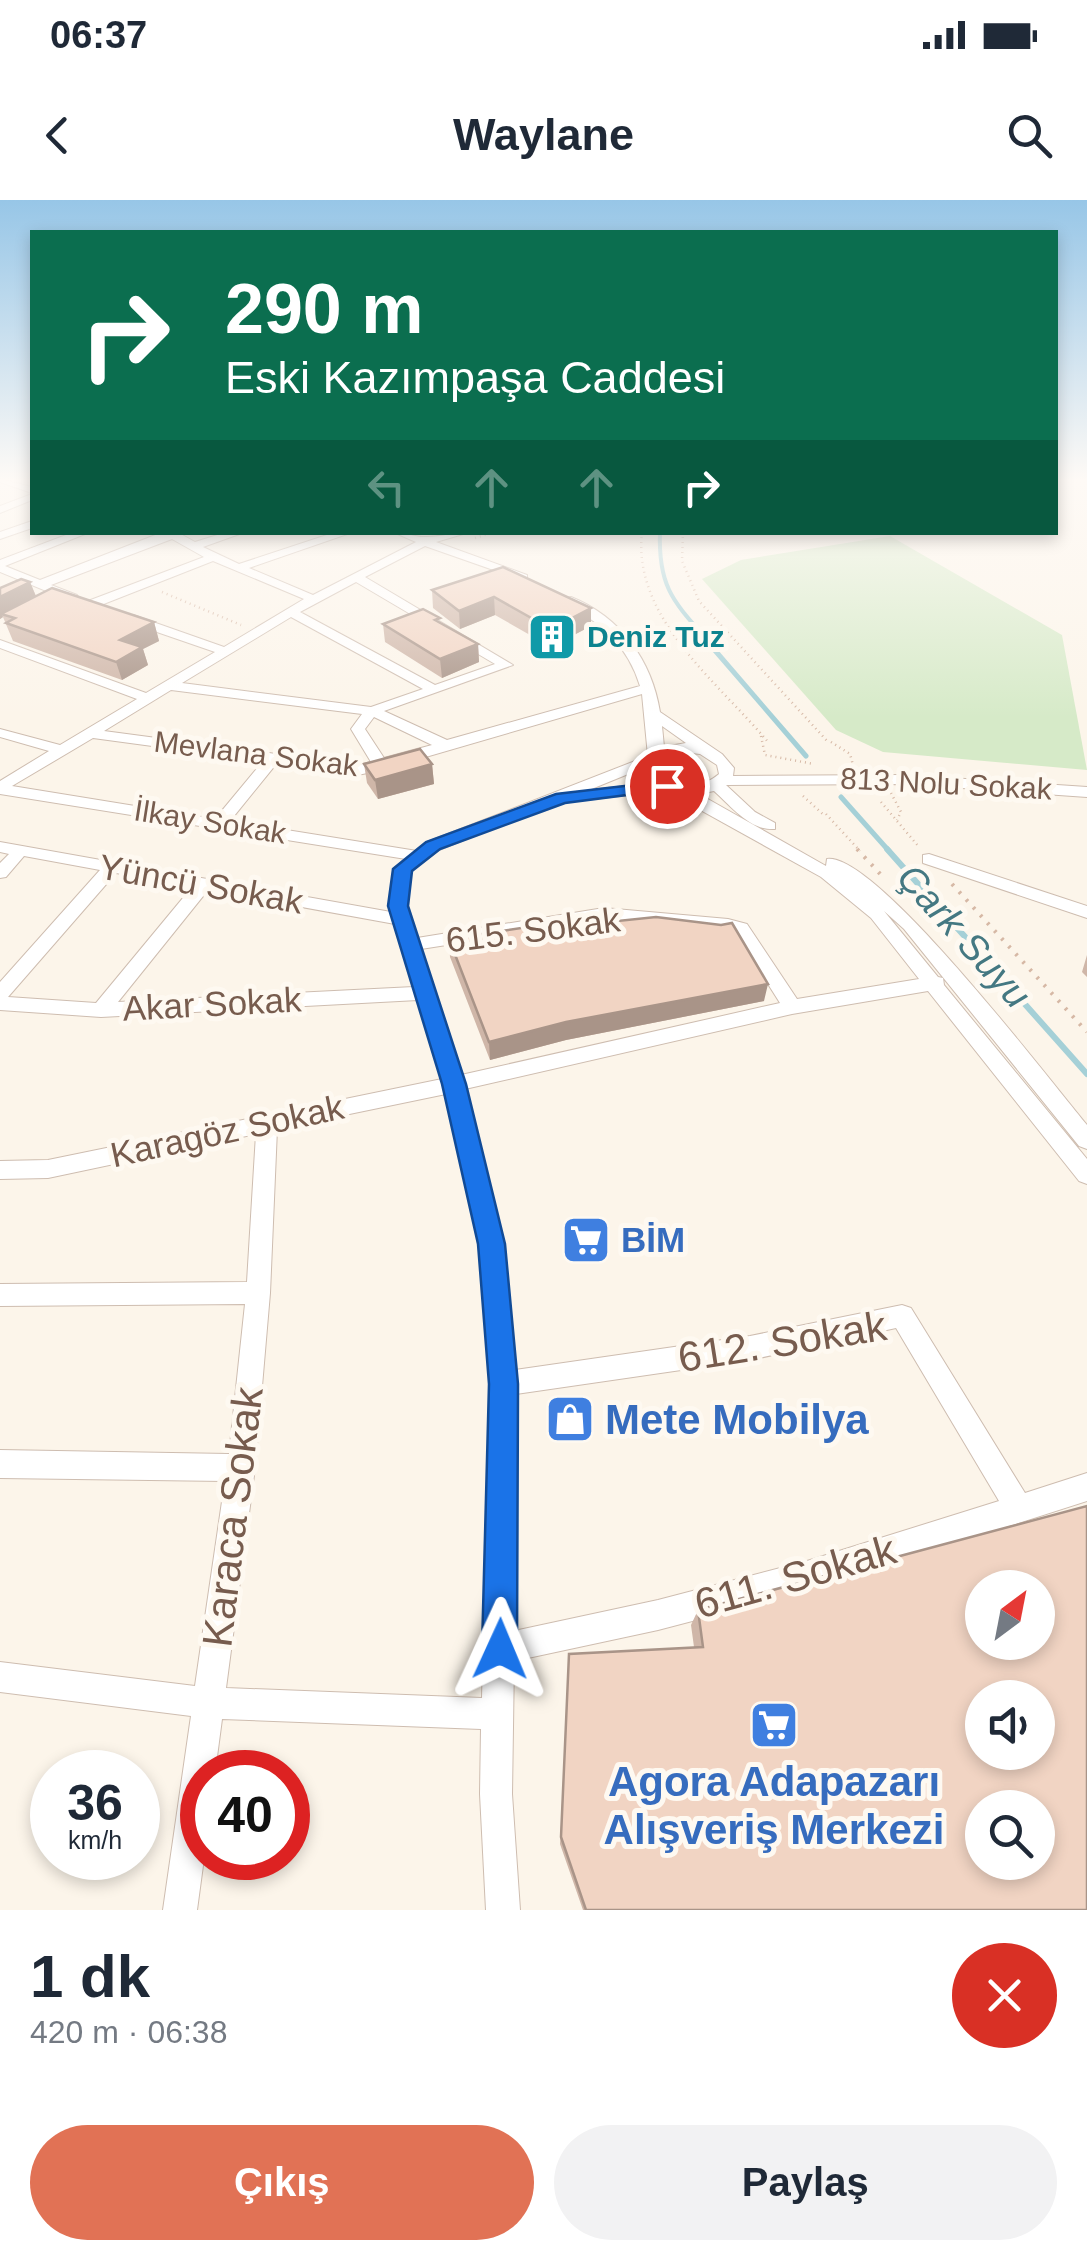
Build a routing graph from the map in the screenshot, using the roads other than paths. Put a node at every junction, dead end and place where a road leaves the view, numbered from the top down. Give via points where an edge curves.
1 (105, 559) edge
2 (211, 559) edge
3 (215, 559) edge
4 (266, 559) edge
5 (395, 559) edge
6 (480, 559) edge
7 (0, 566) edge
8 (238, 568) junction
9 (356, 578) junction
10 (535, 583) edge
11 (38, 584) junction
12 (18, 592) edge
13 (64, 595) junction
14 (313, 598) junction
15 (564, 598) edge
16 (48, 603) edge
17 (92, 604) junction
18 (291, 612) junction
19 (0, 644) edge
20 (226, 652) junction
21 (172, 686) junction
22 (649, 688) junction
23 (432, 689) junction
24 (149, 699) junction
25 (372, 711) junction
26 (655, 715) junction
27 (0, 732) edge
28 (91, 734) junction
29 (449, 746) junction
30 (62, 750) junction
31 (708, 752) junction
32 (654, 757) junction
33 (273, 758) junction
34 (723, 762) junction
35 (381, 766) junction
36 (802, 782) junction
37 (719, 783) junction
38 (0, 788) edge
39 (673, 788) junction
40 (1087, 792) edge
41 (562, 798) junction
42 (220, 823) junction
43 (0, 847) edge
44 (21, 850) junction
45 (419, 856) junction
46 (929, 859) road end
47 (112, 867) junction
48 (0, 873) edge
49 (204, 884) junction
50 (1087, 912) edge
51 (402, 920) junction
52 (409, 946) junction
53 (936, 983) junction
54 (424, 993) junction
55 (0, 994) edge
56 (0, 1003) edge
57 (792, 1008) junction
58 (101, 1010) junction
59 (454, 1084) junction
60 (267, 1121) junction
61 (1087, 1140) edge
62 (0, 1170) edge
63 (1087, 1175) edge
64 (258, 1293) junction
65 (0, 1295) edge
66 (503, 1384) junction
67 (0, 1464) edge
68 (241, 1468) junction
69 (1087, 1486) edge
70 (1018, 1507) junction
71 (500, 1649) junction
72 (0, 1677) edge
73 (209, 1703) junction
74 (498, 1714) junction
75 (180, 1910) edge
76 (504, 1910) edge

1 - 11 street
2 - 17 street
3 - 8 street
4 - 8 street
5 - 9 street
6 - 10 street
7 - 11 street
8 - 14 street
9 - 14 street
9 - 23 street via 506,665
11 - 12 street
11 - 13 street
13 - 16 street
13 - 17 street
14 - 18 street
15 - 22 street via 613,627 643,665
17 - 20 street
18 - 20 street
18 - 23 street
19 - 24 street
20 - 21 street
21 - 24 street
21 - 25 street
22 - 26 street
22 - 29 street, Mevlana Sokak
23 - 25 street
24 - 28 street
25 - 29 street
25 - 35 street via 358,729
26 - 31 street
26 - 32 street
27 - 30 street
28 - 30 street
28 - 33 street, Mevlana Sokak
29 - 35 street, Mevlana Sokak
30 - 38 street
31 - 32 street via 676,748
31 - 34 street
32 - 39 street via 651,774
32 - 41 street
33 - 35 street, Mevlana Sokak via 358,770
33 - 42 street
34 - 36 street
34 - 37 street
36 - 37 street
36 - 40 street, 813 Nolu Sokak
37 - 39 street
37 - 61 street via 749,814 867,886 910,925
38 - 42 street, İlkay Sokak
39 - 41 street
39 - 53 street via 827,873 877,914
41 - 45 street
42 - 45 street, İlkay Sokak
43 - 44 street, Yüncü Sokak
44 - 47 street, Yüncü Sokak
44 - 48 street
45 - 51 street via 403,869
46 - 50 street
47 - 49 street, Yüncü Sokak
47 - 55 street
49 - 51 street, Yüncü Sokak
49 - 58 street
51 - 52 street
52 - 54 street
52 - 57 street, 615. Sokak via 604,914 728,925 741,928
53 - 57 street
53 - 63 street
54 - 58 street, Akar Sokak
54 - 59 street
56 - 58 street, Akar Sokak
57 - 59 street
59 - 60 street, Karagöz Sokak
59 - 66 street via 487,1217
60 - 62 street, Karagöz Sokak via 48,1169
60 - 64 street, Karaca Sokak
64 - 65 street
64 - 68 street, Karaca Sokak
66 - 70 street, 612. Sokak via 750,1348 902,1316
66 - 71 street
67 - 68 street
68 - 73 street, Karaca Sokak
69 - 70 street, 611. Sokak
70 - 71 street, 611. Sokak via 807,1576
71 - 74 street
72 - 73 street
73 - 74 street
73 - 75 street, Karaca Sokak
74 - 76 street

